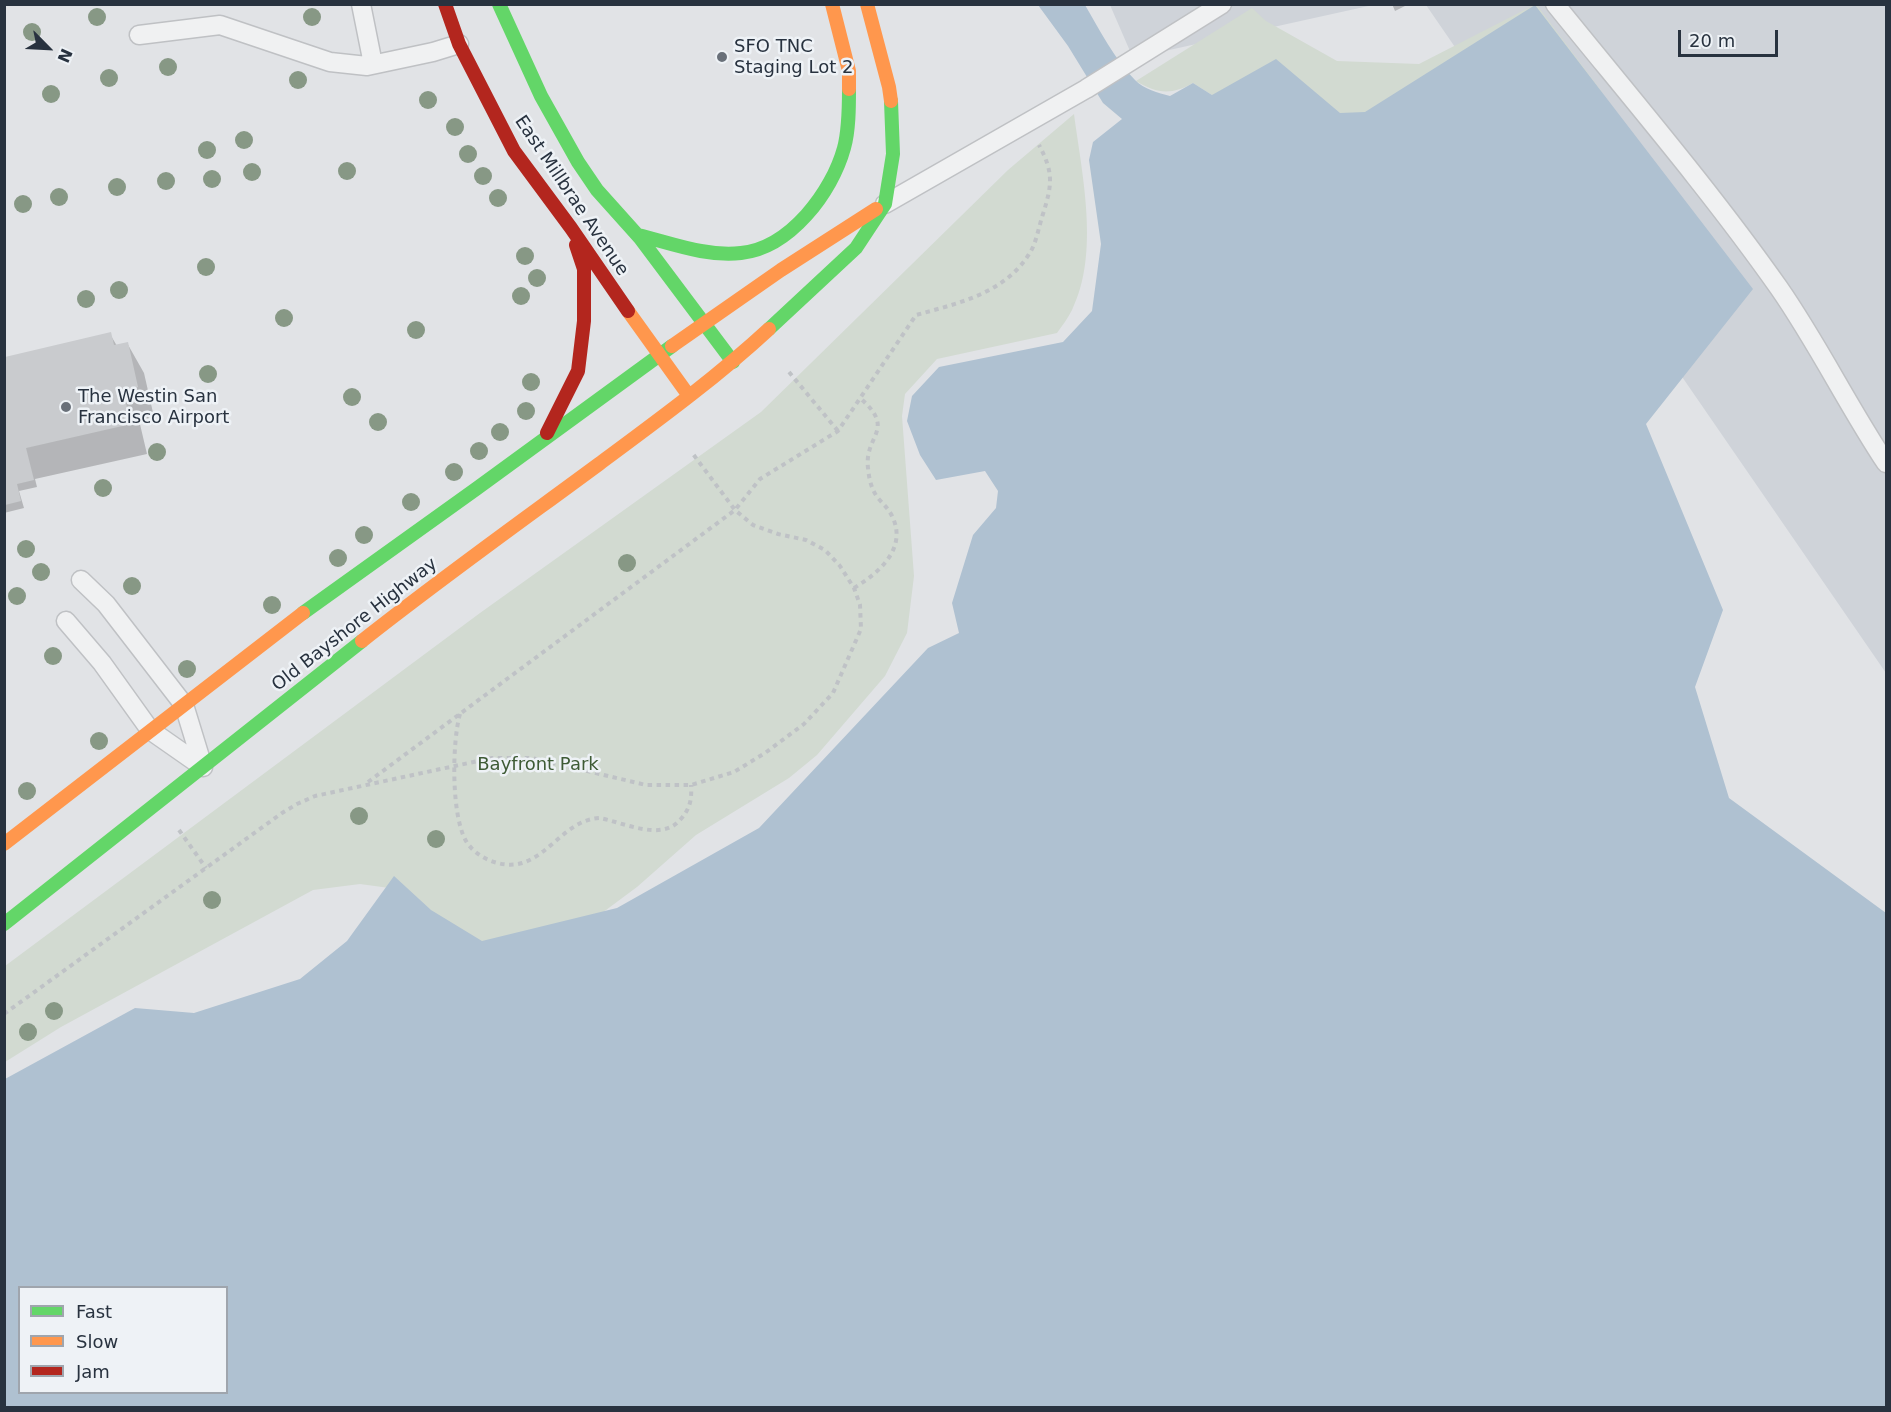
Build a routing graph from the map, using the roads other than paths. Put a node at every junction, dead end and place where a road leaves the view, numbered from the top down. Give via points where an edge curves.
1 (362, 4) edge
2 (445, 4) edge
3 (485, 4) edge
4 (499, 4) edge
5 (832, 4) edge
6 (867, 4) edge
7 (1222, 4) edge
8 (1556, 4) edge
9 (139, 35) dead end
10 (459, 44) junction
11 (519, 51) junction
12 (373, 64) junction
13 (885, 204) junction
14 (571, 228) junction
15 (638, 235) junction
16 (702, 323) junction
17 (658, 357) junction
18 (733, 362) junction
19 (688, 396) junction
20 (1887, 463) edge
21 (507, 468) junction
22 (81, 580) dead end
23 (66, 621) dead end
24 (184, 705) junction
25 (150, 730) junction
26 (203, 767) junction
27 (4, 844) edge
28 (4, 924) edge

1 - 12 lane
2 - 10 main road, East Millbrae Avenue
3 - 11 main road
4 - 11 main road, East Millbrae Avenue
5 - 15 main road via 849,71 845,146 832,181 804,218 770,245 742,253 710,253
6 - 13 main road via 893,120
7 - 13 lane via 1086,89
8 - 20 lane via 1672,147 1778,287
9 - 12 lane via 220,25 330,62
10 - 12 lane
10 - 14 main road, East Millbrae Avenue via 514,151
11 - 15 main road, East Millbrae Avenue via 555,126 587,175
13 - 16 main road, Old Bayshore Highway
13 - 18 main road, Old Bayshore Highway via 856,248
14 - 17 main road, East Millbrae Avenue
14 - 21 main road via 584,269 584,321 578,370 549,432
15 - 16 main road, East Millbrae Avenue
16 - 17 main road, Old Bayshore Highway
16 - 18 main road, East Millbrae Avenue
17 - 19 main road, East Millbrae Avenue
17 - 21 main road, Old Bayshore Highway
18 - 19 main road, Old Bayshore Highway
19 - 26 main road, Old Bayshore Highway via 406,606
21 - 24 main road, Old Bayshore Highway via 271,637
22 - 24 lane via 106,604
23 - 25 lane
24 - 25 main road, Old Bayshore Highway
24 - 26 lane
25 - 26 lane
25 - 27 main road, Old Bayshore Highway
26 - 28 main road, Old Bayshore Highway

